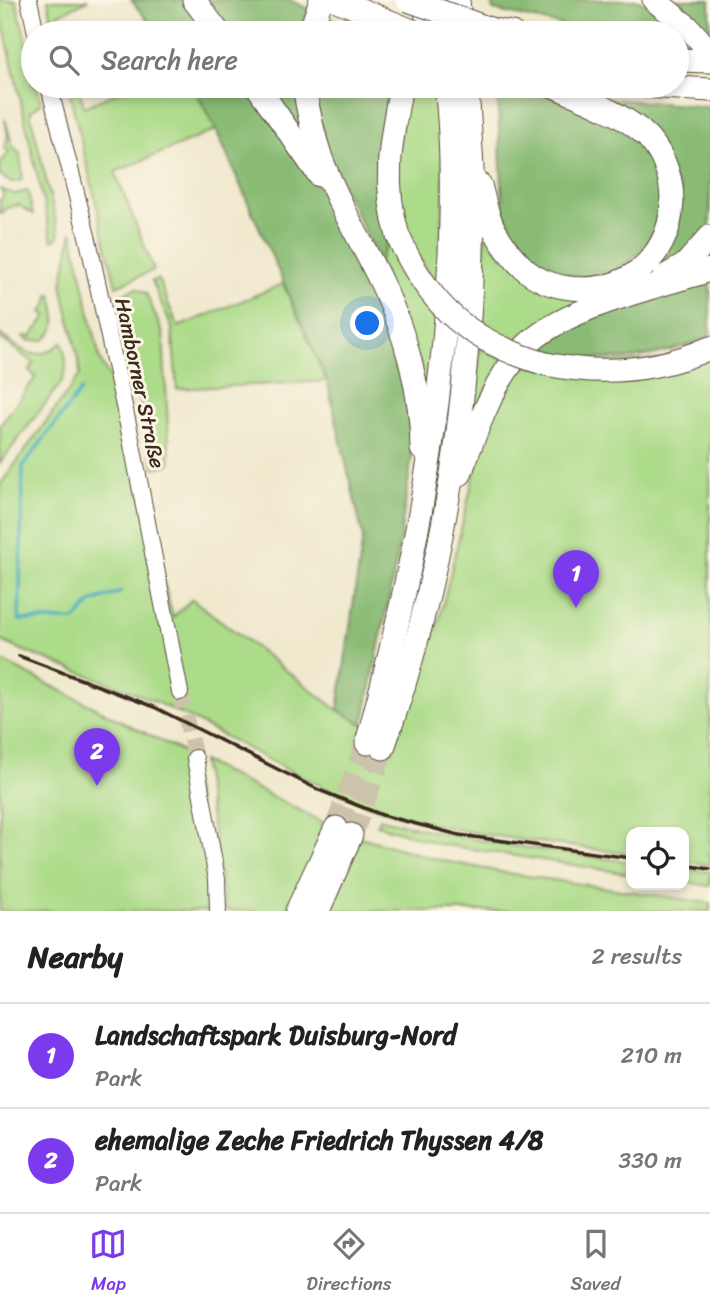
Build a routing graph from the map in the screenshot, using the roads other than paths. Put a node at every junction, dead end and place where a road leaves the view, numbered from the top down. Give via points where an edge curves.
1 (29, 0) edge
2 (194, 0) edge
3 (321, 0) edge
4 (337, 0) edge
5 (408, 0) edge
6 (423, 0) edge
7 (436, 0) edge
8 (458, 0) edge
9 (654, 0) edge
10 (33, 21) edge
11 (210, 21) edge
12 (314, 21) edge
13 (388, 21) edge
14 (407, 21) edge
15 (428, 21) edge
16 (439, 21) edge
17 (460, 21) edge
18 (472, 21) edge
19 (680, 21) edge
20 (689, 28) edge
21 (708, 53) edge
22 (689, 57) edge
23 (689, 89) edge
24 (710, 90) edge
25 (52, 98) edge
26 (265, 98) edge
27 (306, 98) edge
28 (399, 98) edge
29 (454, 98) edge
30 (457, 98) edge
31 (581, 98) edge
32 (343, 209) junction
33 (710, 237) edge
34 (710, 270) edge
35 (638, 293) junction
36 (710, 348) edge
37 (432, 520) junction
38 (180, 692) tunnel mouth
39 (375, 745) tunnel mouth
40 (195, 758) tunnel mouth
41 (218, 911) edge
42 (297, 911) edge
43 (318, 911) edge

1 - 10 street
2 - 11 highway
3 - 12 highway
4 - 13 highway, bridge
5 - 14 highway
5 - 18 highway, bridge
6 - 15 highway
7 - 16 highway
8 - 17 highway
9 - 19 highway
20 - 21 highway
21 - 22 highway
23 - 24 highway
25 - 38 street, Hamborner Straße via 88,240
26 - 32 highway
27 - 32 highway via 322,160
28 - 36 highway, bridge via 390,142 392,215 412,267 452,316 522,357 570,369 663,365
29 - 37 highway via 449,271
30 - 31 highway via 493,229 529,273 552,284 583,290 610,286 635,274 653,256 672,214 671,184 654,146 640,131
32 - 37 highway via 395,314 412,374
33 - 35 highway via 685,265
34 - 35 highway
35 - 37 highway via 560,322 523,348 497,386 467,456
37 - 39 highway via 423,617 400,699
40 - 41 street via 217,879
42 - 43 highway via 343,832

